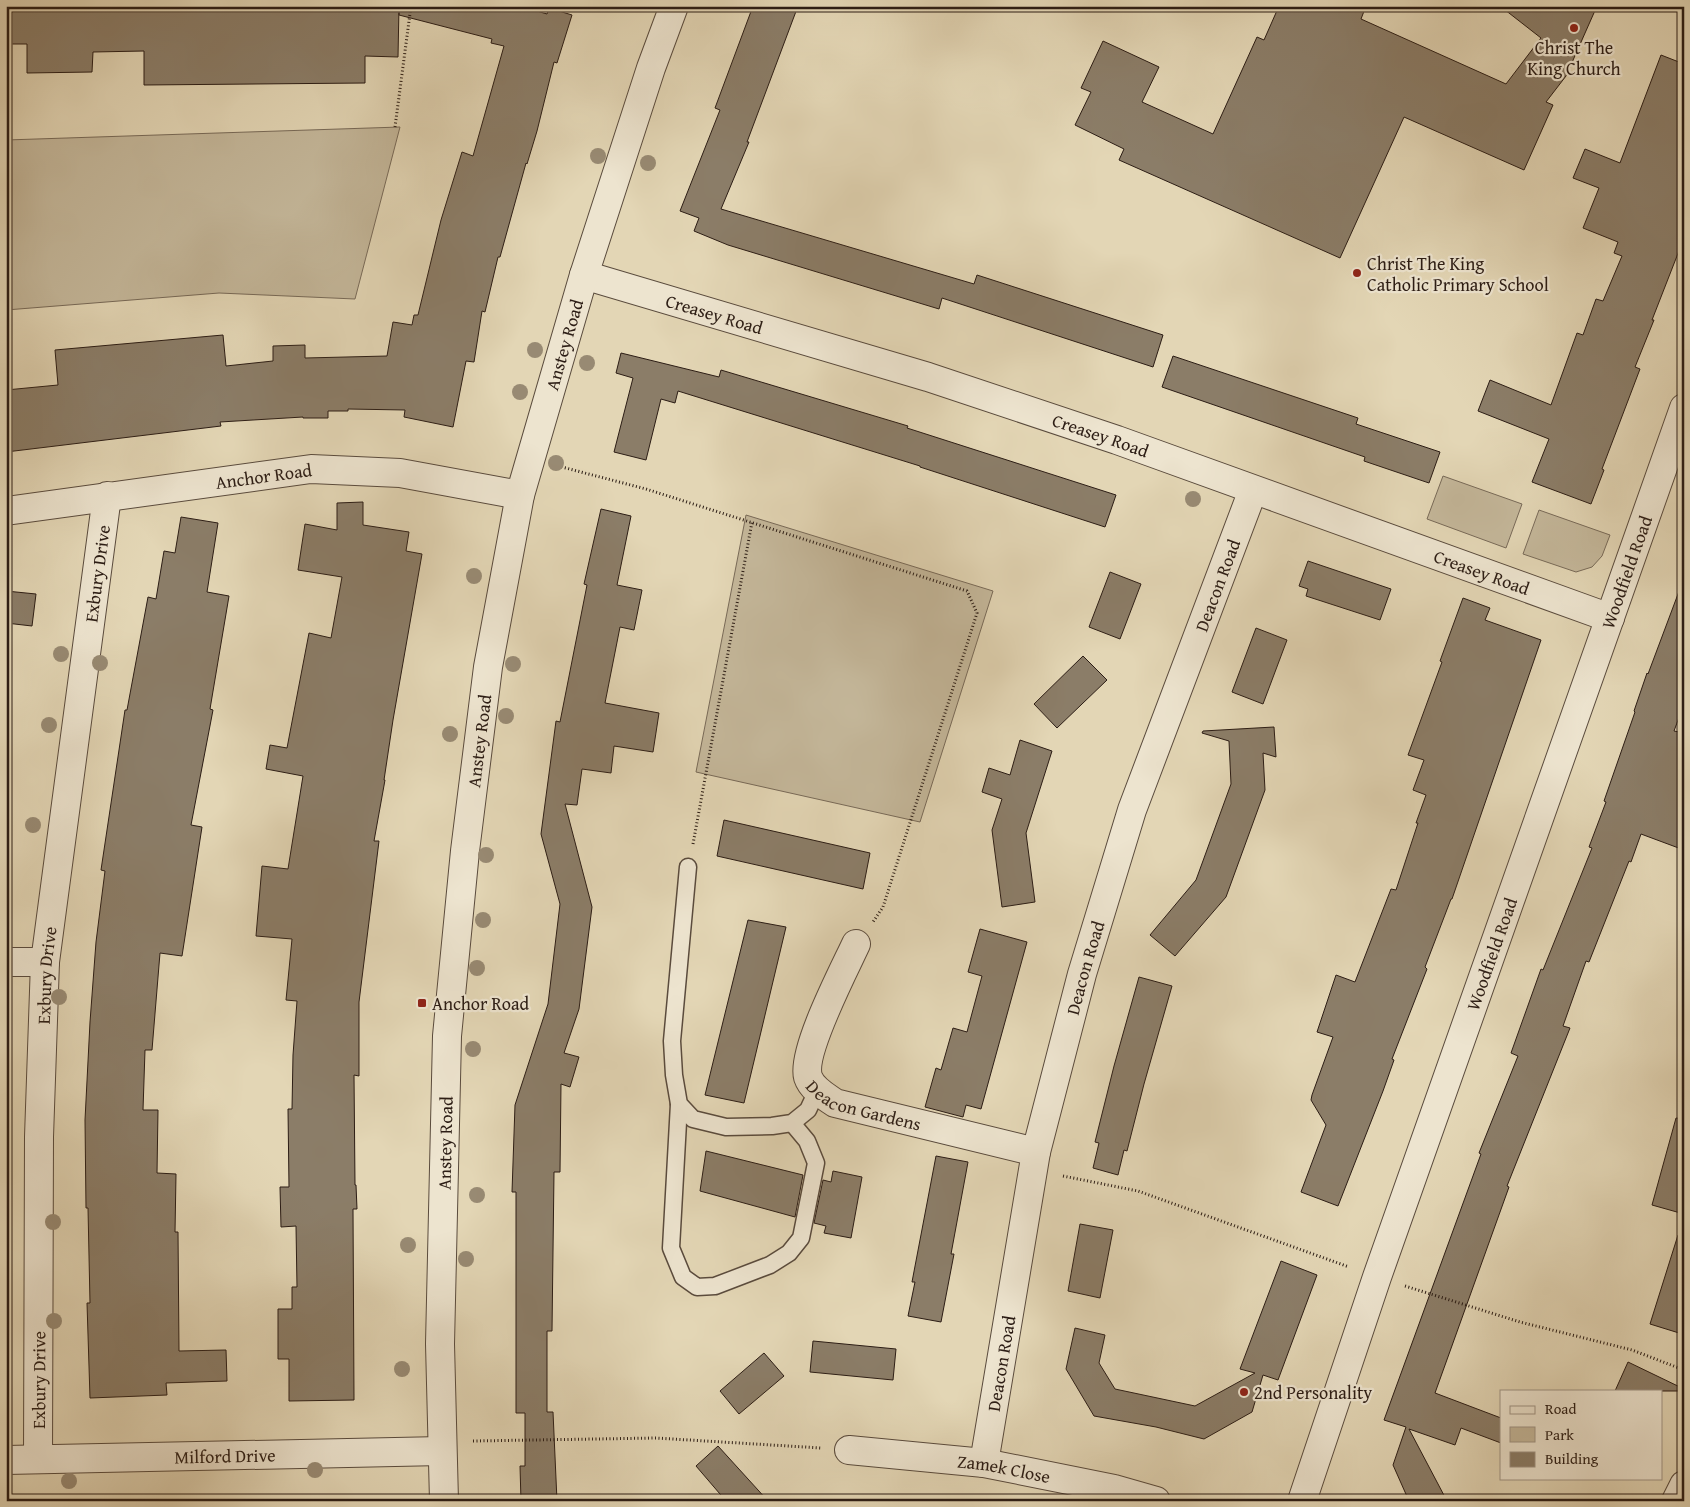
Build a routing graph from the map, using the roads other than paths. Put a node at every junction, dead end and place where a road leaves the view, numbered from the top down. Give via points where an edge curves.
1 (674, 6) edge
2 (584, 275) junction
3 (1684, 408) edge
4 (1253, 490) junction
5 (520, 495) junction
6 (107, 496) junction
7 (6, 511) edge
8 (1610, 618) junction
9 (688, 867) road end
10 (856, 944) road end
11 (6, 962) edge
12 (45, 962) junction
13 (817, 1091) junction
14 (678, 1104) junction
15 (792, 1122) junction
16 (1034, 1161) junction
17 (442, 1446) junction
18 (849, 1450) road end
19 (38, 1459) junction
20 (6, 1460) edge
21 (984, 1463) junction
22 (1684, 1485) edge
23 (444, 1501) edge
24 (1156, 1501) edge
25 (1302, 1501) edge
26 (1676, 1501) edge

1 - 2 street, Anstey Road
2 - 4 street, Creasey Road via 928,377 1117,440
2 - 5 street, Anstey Road
3 - 8 street, Woodfield Road
4 - 8 street, Creasey Road
4 - 16 street, Deacon Road via 1132,810 1082,974
5 - 6 street, Anchor Road via 400,473 311,469
5 - 17 street, Anstey Road via 488,667 465,851 447,1036 441,1308
6 - 7 street, Anchor Road
6 - 12 street, Exbury Drive
8 - 25 street, Woodfield Road via 1377,1277
9 - 14 lane via 672,1041
10 - 13 street, Deacon Gardens via 818,1028 809,1056 808,1076
11 - 12 street
12 - 19 street, Exbury Drive via 39,1137
13 - 15 lane via 808,1110
13 - 16 street, Deacon Gardens via 834,1103
14 - 15 lane via 693,1119 726,1127
14 - 15 lane via 671,1248 683,1277 697,1287 715,1286 770,1265 789,1253 801,1238 816,1163 808,1141
16 - 21 street, Deacon Road
17 - 19 street, Milford Drive
17 - 23 street, Anstey Road
18 - 21 street, Zamek Close
19 - 20 street, Milford Drive
21 - 24 street, Zamek Close via 1114,1489
22 - 26 street

